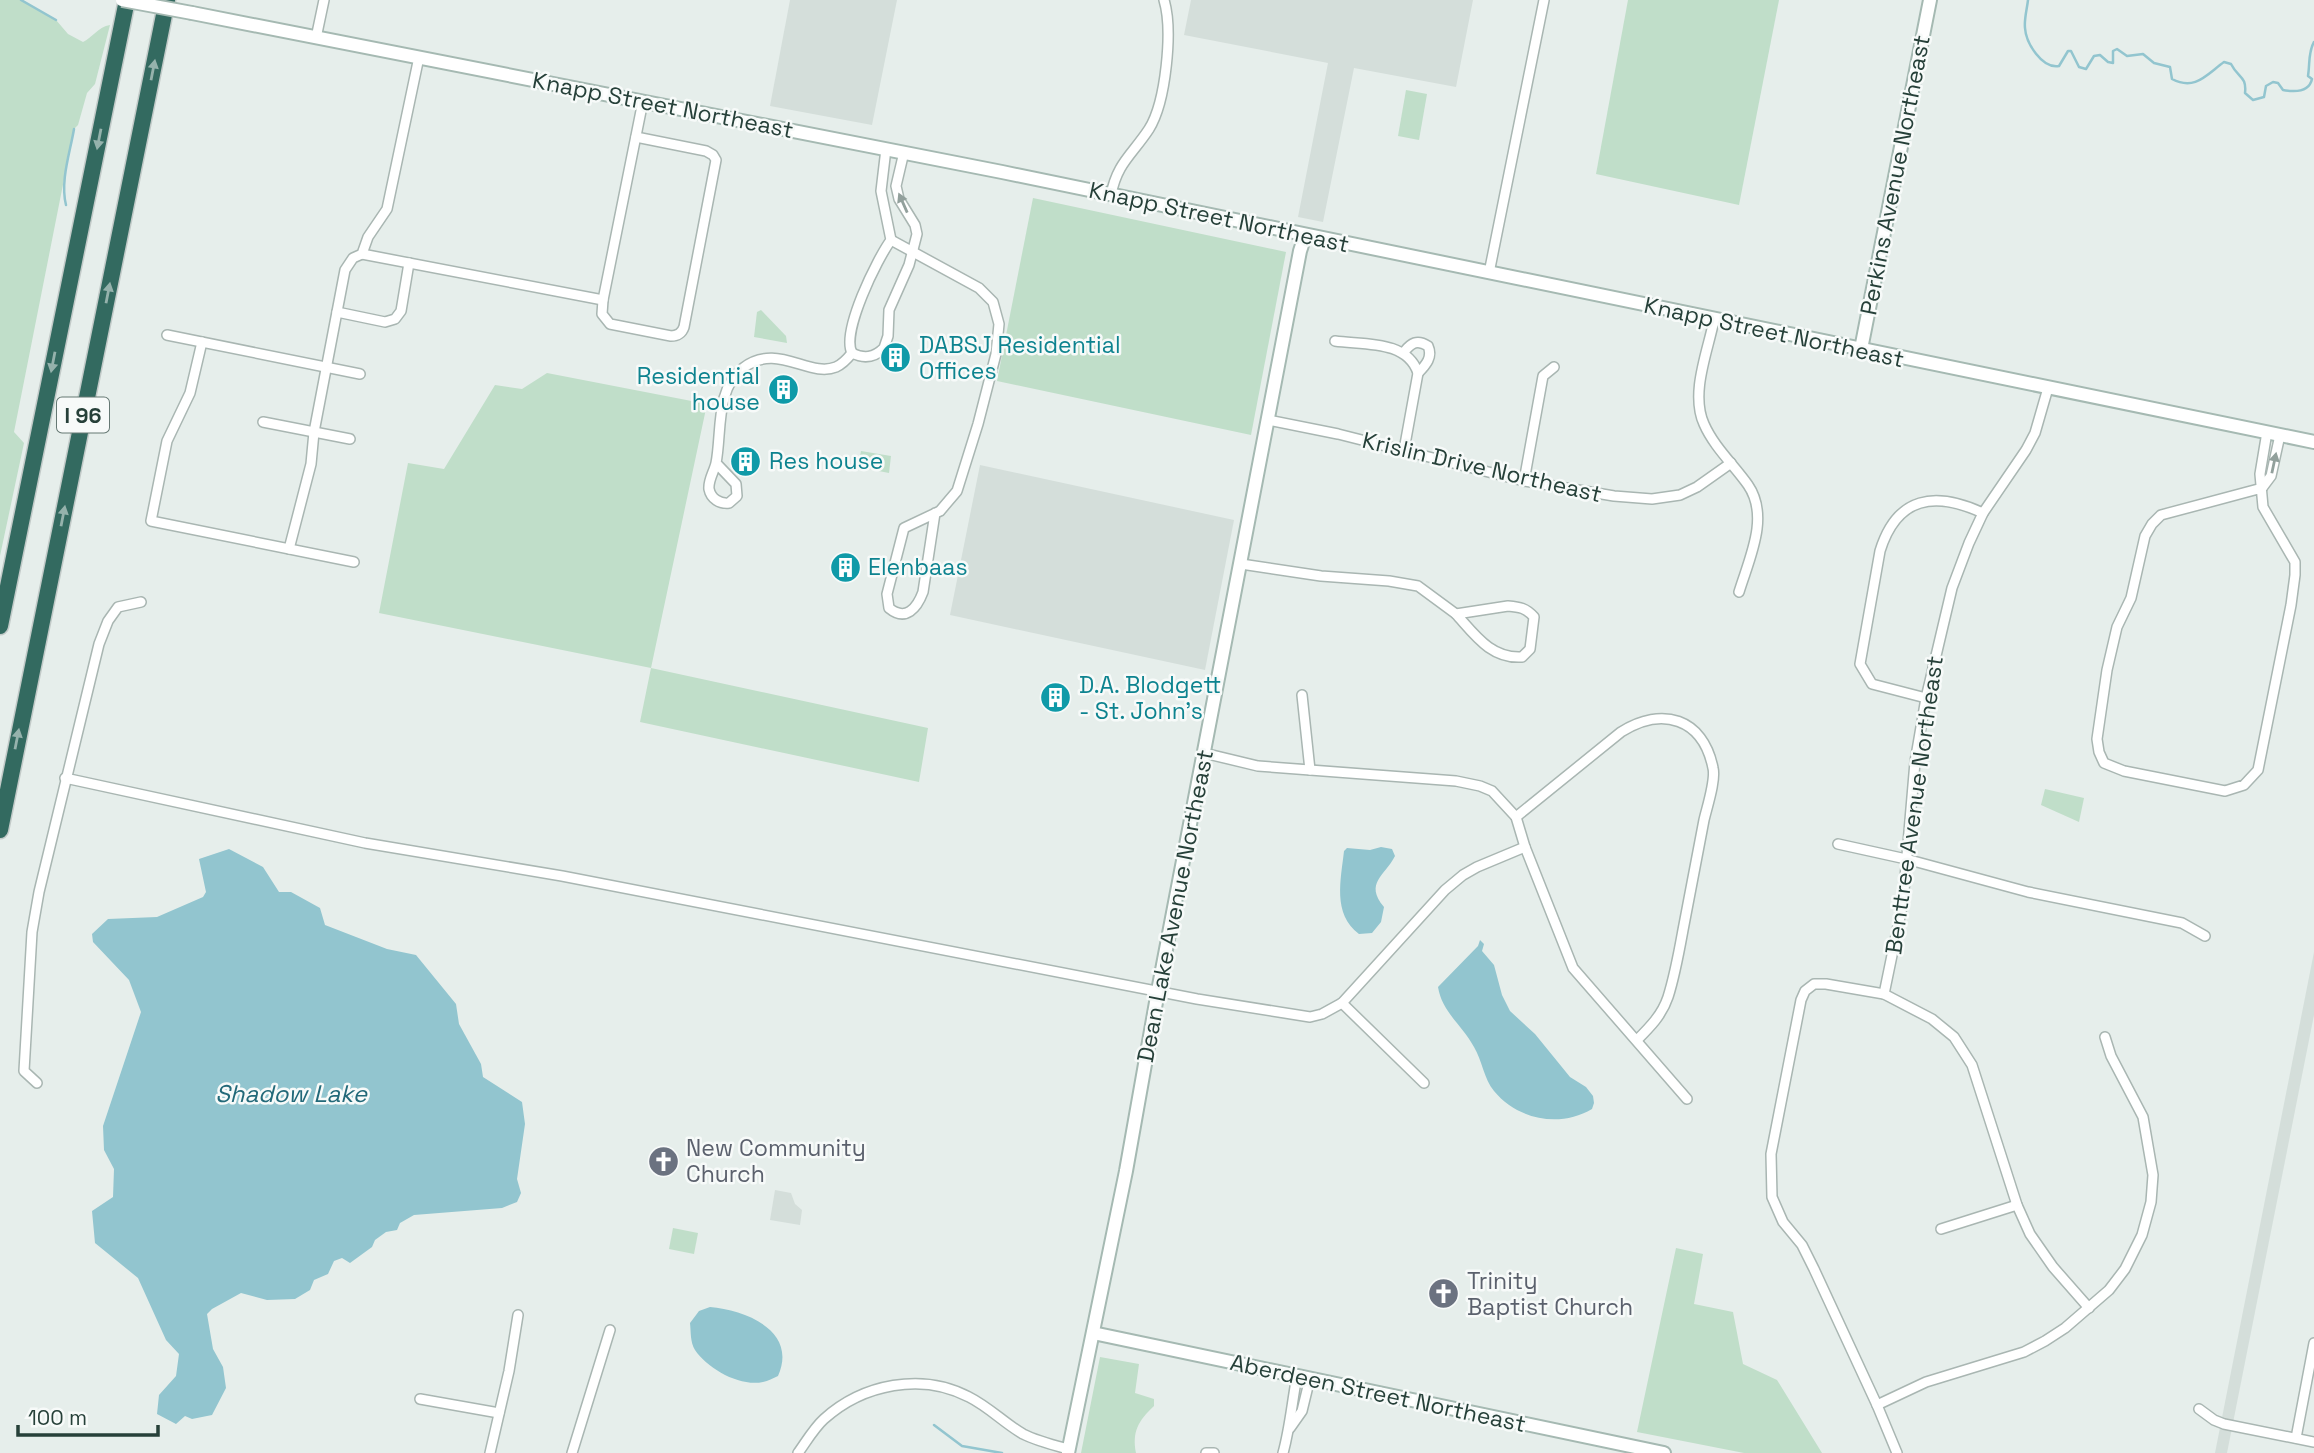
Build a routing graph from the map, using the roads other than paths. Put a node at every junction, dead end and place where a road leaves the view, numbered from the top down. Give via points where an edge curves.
1 (125, 0) edge
2 (167, 0) edge
3 (324, 0) edge
4 (1164, 0) edge
5 (1544, 0) edge
6 (1930, 0) edge
7 (316, 38) junction
8 (419, 57) junction
9 (643, 101) junction
10 (636, 137) junction
11 (886, 149) junction
12 (904, 152) junction
13 (1111, 195) junction
14 (1305, 236) junction
15 (891, 240) junction
16 (911, 251) junction
17 (362, 254) junction
18 (409, 262) junction
19 (1489, 273) junction
20 (603, 300) junction
21 (337, 312) junction
22 (1714, 320) junction
23 (167, 335) dead end
24 (1335, 341) dead end
25 (202, 342) junction
26 (1861, 349) junction
27 (1404, 352) junction
28 (852, 353) junction
29 (326, 367) junction
30 (1554, 368) dead end
31 (1418, 373) junction
32 (360, 374) dead end
33 (2048, 388) junction
34 (1268, 420) junction
35 (263, 422) dead end
36 (314, 432) junction
37 (2274, 434) junction
38 (350, 439) dead end
39 (2314, 442) edge
40 (1404, 450) junction
41 (716, 463) dead end
42 (1731, 463) junction
43 (1524, 481) junction
44 (2262, 488) junction
45 (935, 513) junction
46 (1983, 513) junction
47 (289, 549) junction
48 (354, 562) dead end
49 (1241, 564) junction
50 (1739, 592) dead end
51 (141, 602) dead end
52 (1456, 614) junction
53 (0, 626) edge
54 (1302, 695) dead end
55 (1926, 698) junction
56 (1204, 753) junction
57 (1310, 770) junction
58 (65, 778) junction
59 (1516, 817) junction
60 (0, 830) edge
61 (1838, 844) dead end
62 (1525, 847) junction
63 (1906, 859) junction
64 (2205, 936) dead end
65 (1158, 991) junction
66 (1884, 994) junction
67 (1342, 1003) junction
68 (2105, 1037) dead end
69 (1637, 1040) junction
70 (37, 1083) dead end
71 (1424, 1083) dead end
72 (1687, 1099) dead end
73 (2017, 1205) junction
74 (1941, 1229) dead end
75 (2089, 1308) junction
76 (518, 1315) dead end
77 (610, 1330) dead end
78 (1093, 1333) junction
79 (2314, 1343) edge
80 (1304, 1377) junction
81 (420, 1399) dead end
82 (1877, 1405) junction
83 (2199, 1409) dead end
84 (499, 1413) junction
85 (2296, 1438) junction
86 (2314, 1441) edge
87 (1068, 1451) edge
88 (490, 1453) edge
89 (572, 1453) edge
90 (798, 1453) edge
91 (1206, 1453) edge
92 (1214, 1453) edge
93 (1283, 1453) edge
94 (1664, 1453) edge
95 (1897, 1453) edge

1 - 7 main road, Knapp Street Northeast, bridge
1 -> 53 highway, I 96
60 -> 2 highway, I 96
3 - 7 street
4 - 13 street via 1167,49 1158,108 1120,167
5 - 19 street
6 - 26 main road, Perkins Avenue Northeast
7 - 8 main road, Knapp Street Northeast
8 - 9 main road, Knapp Street Northeast
8 - 17 street via 387,209
9 - 10 street
9 - 11 main road, Knapp Street Northeast
10 - 20 street
10 - 20 street via 706,151 715,158 683,330 671,336 610,324 602,314
11 - 12 main road, Knapp Street Northeast
11 - 15 street via 881,191
12 - 13 main road, Knapp Street Northeast
16 -> 12 street via 917,230 899,199 897,186
13 - 14 main road, Knapp Street Northeast
14 - 19 main road, Knapp Street Northeast
14 - 34 main road, Dean Lake Avenue Northeast
15 - 16 street
15 - 28 street via 862,296 850,337
16 - 28 street via 889,310 884,348 870,357
16 - 45 street via 979,288 993,302 999,324 994,365 957,491
17 - 18 street
17 - 21 street via 346,267
18 - 20 street
18 - 21 street via 401,310 395,319
19 - 22 main road, Knapp Street Northeast
21 - 29 street
22 - 26 main road, Knapp Street Northeast
22 - 42 street via 1698,394 1704,424
23 - 25 street
24 - 27 street
25 - 29 street
25 - 47 street via 190,393 167,441 151,521
26 - 33 main road, Knapp Street Northeast
27 - 31 street
27 - 31 street via 1413,342 1428,346 1429,358
28 - 41 street via 833,368 772,358 745,367 728,389
29 - 32 street
29 - 36 street
30 - 43 street via 1543,376
31 - 40 street
33 - 37 main road, Knapp Street Northeast
33 - 46 street, Benttree Avenue Northeast via 2035,433
34 - 40 street, Krislin Drive Northeast
34 - 49 main road, Dean Lake Avenue Northeast
35 - 36 street
36 - 38 street
36 - 47 street via 311,464
37 - 39 main road, Knapp Street Northeast
37 - 44 street via 2260,474
40 - 43 street, Krislin Drive Northeast
42 - 43 street, Krislin Drive Northeast via 1697,487 1667,498 1614,496
42 - 50 street via 1750,487 1759,510
44 - 44 street via 2263,507 2295,562 2295,575 2258,770 2244,785 2225,791 2104,763 2097,738 2108,670 2117,627 2131,598 2151,524 2161,515
45 - 45 street via 904,528 887,594 889,608 895,613 913,611 923,592
46 - 55 street, Benttree Avenue Northeast via 1952,589
46 - 55 street via 1961,503 1920,503 1905,509 1885,534 1860,664 1872,684
47 - 48 street
49 - 52 street via 1410,584
49 - 56 main road, Dean Lake Avenue Northeast
51 - 58 street via 118,607 108,621
52 - 52 street via 1508,606 1528,611 1534,617 1530,649 1522,657 1508,658 1492,651
54 - 57 street
55 - 63 street, Benttree Avenue Northeast
56 - 57 street via 1258,766
56 - 65 main road, Dean Lake Avenue Northeast
57 - 59 street via 1480,786
58 - 65 street via 365,844 562,876
58 - 70 street via 32,932 24,1071
59 - 62 street
59 - 69 street via 1637,722 1669,719 1703,739 1714,770 1676,966 1657,1020
61 - 63 street
62 - 67 street via 1463,874
62 - 69 street via 1573,968
63 - 64 street via 2028,892 2182,923
63 - 66 street, Benttree Avenue Northeast via 1903,902
65 - 67 street via 1310,1017
65 - 78 main road, Dean Lake Avenue Northeast
66 - 73 street via 1932,1019 1954,1037 1972,1065
66 - 82 street via 1826,984 1814,984 1805,991 1771,1154 1772,1197 1783,1222 1802,1245
67 - 71 street
68 - 75 street via 2143,1117 2153,1175 2142,1235 2125,1269
69 - 72 street
73 - 74 street
73 - 75 street via 2043,1254
75 - 82 street via 2024,1352 1926,1382
76 - 84 street
77 - 89 street
78 - 80 main road, Aberdeen Street Northeast
78 - 87 main road, Dean Lake Avenue Northeast
79 - 85 street
80 - 93 street via 1289,1414
80 - 94 main road, Aberdeen Street Northeast
81 - 84 street
82 - 95 street
83 - 85 street via 2224,1424
84 - 88 street
85 - 86 street
87 - 90 street via 1022,1433 958,1392 904,1383 871,1391 823,1419
91 - 92 street

